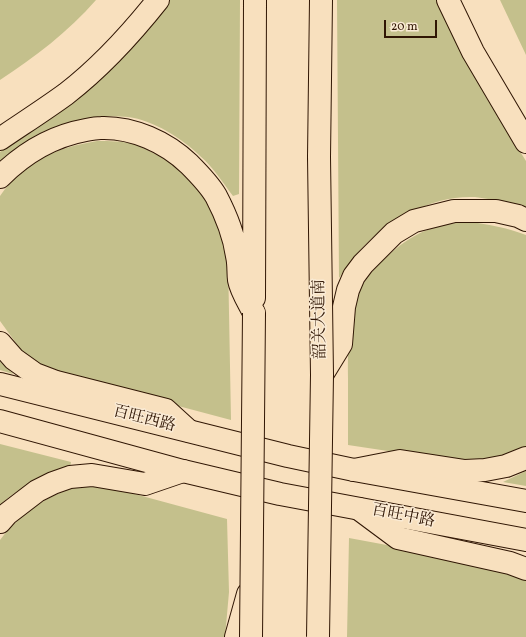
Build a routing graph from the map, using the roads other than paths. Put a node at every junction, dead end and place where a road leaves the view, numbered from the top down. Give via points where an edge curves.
1 (158, 0) edge
2 (255, 0) edge
3 (321, 0) edge
4 (448, 0) edge
5 (0, 139) edge
6 (526, 142) edge
7 (0, 177) edge
8 (526, 220) edge
9 (254, 313) junction
10 (0, 343) edge
11 (322, 375) junction
12 (0, 384) edge
13 (0, 421) edge
14 (189, 431) junction
15 (526, 458) edge
16 (354, 470) junction
17 (183, 471) junction
18 (526, 501) edge
19 (359, 508) junction
20 (0, 522) edge
21 (526, 540) edge
22 (526, 569) edge
23 (252, 583) junction
24 (236, 637) edge
25 (251, 637) edge
26 (318, 637) edge

1 - 5 main road via 134,31 94,70 67,93
2 - 9 main road
3 - 11 main road, 韶关大道南, bridge via 319,158
4 - 6 main road via 473,52
7 - 9 main road via 22,157 47,142 75,132 101,128 126,130 165,144 207,182 215,195 234,236 239,281
8 - 11 main road via 496,211 454,211 414,221 394,233 354,276 344,307 341,344
9 - 23 main road, bridge
10 - 14 main road via 14,359 35,374 56,382 166,410
11 - 26 main road, 韶关大道南, bridge
12 - 14 main road, 百旺西路
13 - 17 main road
14 - 16 main road, 百旺西路
15 - 16 main road via 506,466 485,470 464,471 400,461
16 - 18 main road
17 - 19 main road, 百旺中路 via 280,494
17 - 20 main road via 145,484 92,475 70,477 37,491
19 - 21 main road, 百旺中路
19 - 22 main road via 398,538 504,561
23 - 24 main road, bridge
23 - 25 main road, bridge

